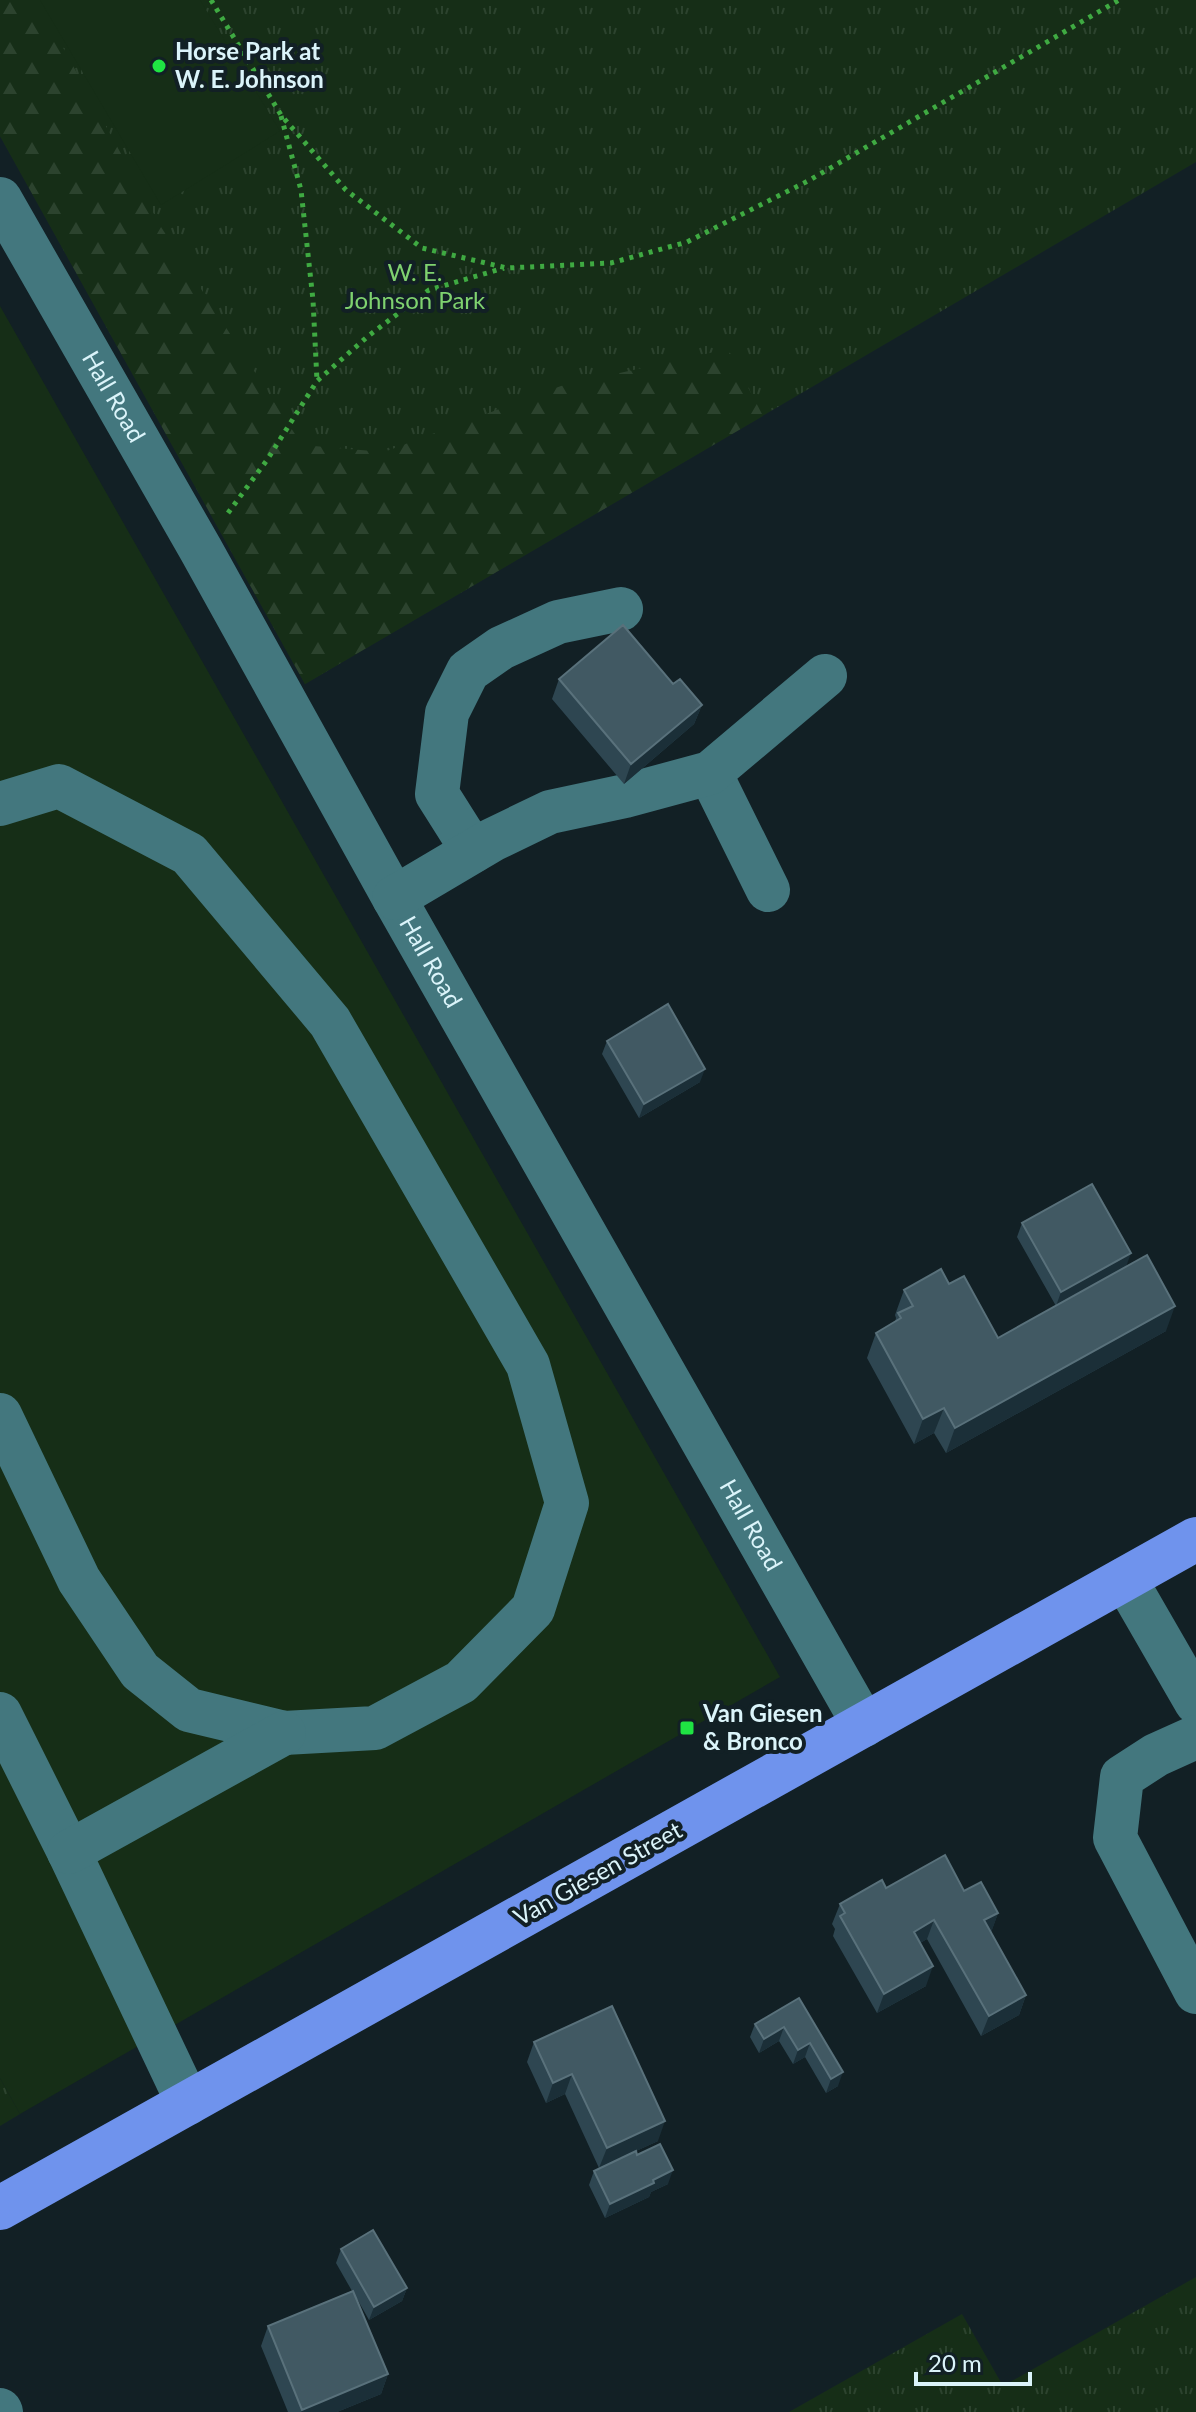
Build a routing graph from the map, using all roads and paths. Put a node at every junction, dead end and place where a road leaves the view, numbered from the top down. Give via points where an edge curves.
1 (211, 0) edge
2 (1119, 0) edge
3 (281, 115) junction
4 (0, 199) edge
5 (507, 268) junction
6 (317, 381) junction
7 (201, 550) junction
8 (621, 609) dead end
9 (825, 676) dead end
10 (710, 773) junction
11 (0, 804) edge
12 (473, 851) junction
13 (768, 890) dead end
14 (394, 898) junction
15 (0, 1415) edge
16 (1196, 1539) edge
17 (1125, 1579) junction
18 (1196, 1702) edge
19 (0, 1714) edge
20 (864, 1725) junction
21 (284, 1733) junction
22 (1196, 1737) edge
23 (69, 1852) junction
24 (1196, 1992) edge
25 (188, 2103) junction
26 (0, 2208) edge

1 - 3 path
2 - 5 path via 808,181 687,242 611,263
3 - 5 path via 346,190 422,248
3 - 6 path via 301,190
4 - 7 street, Hall Road
5 - 6 path via 429,290
6 - 7 path
7 - 14 street, Hall Road
8 - 12 street via 558,622 501,648 468,671 447,713 437,794
9 - 10 street
10 - 12 street via 550,812
10 - 13 street
11 - 21 street via 59,786 189,854 330,1022 528,1365 567,1503 533,1609 461,1682 375,1728
12 - 14 street
14 - 20 street, Hall Road
15 - 21 street via 79,1580 140,1671 189,1710
16 - 17 main road, Van Giesen Street
17 - 18 street
17 - 20 main road, Van Giesen Street
19 - 23 street
20 - 25 main road, Van Giesen Street
21 - 23 street
22 - 24 street via 1122,1777 1115,1838
23 - 25 street
25 - 26 main road, Van Giesen Street

